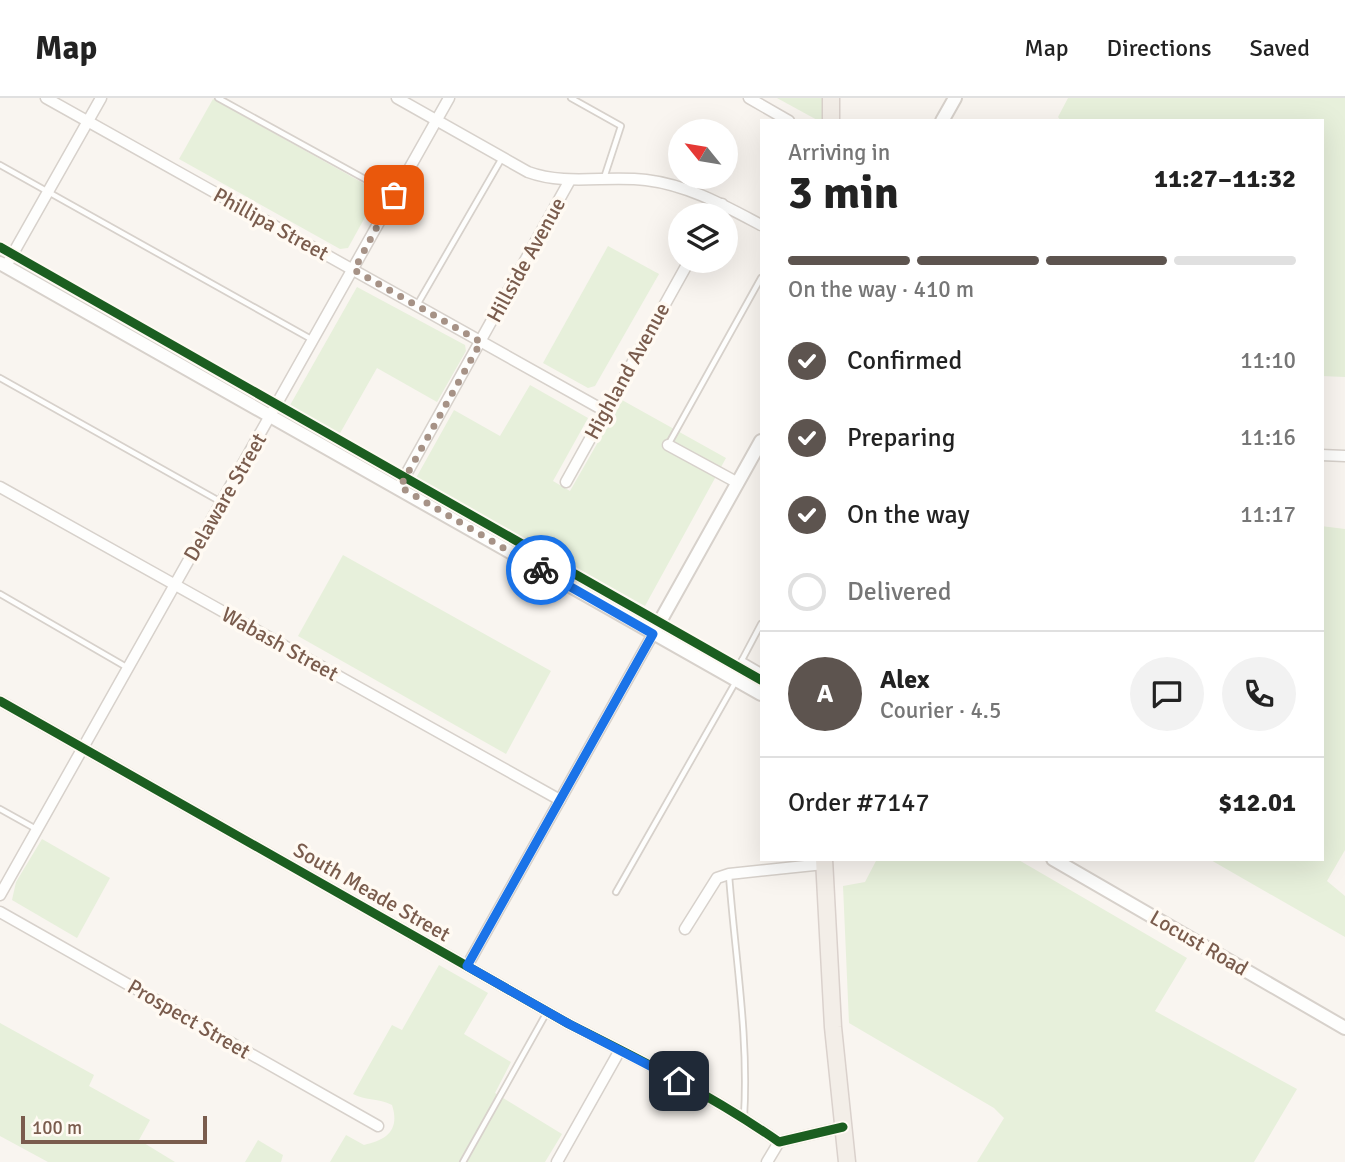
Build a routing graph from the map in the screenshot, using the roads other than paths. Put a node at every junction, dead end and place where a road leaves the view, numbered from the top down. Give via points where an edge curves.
1 (46, 98) edge
2 (101, 98) edge
3 (218, 98) edge
4 (397, 98) edge
5 (449, 98) edge
6 (571, 98) edge
7 (748, 98) edge
8 (831, 98) edge
9 (955, 98) edge
10 (785, 119) edge
11 (831, 119) edge
12 (943, 119) edge
13 (436, 120) junction
14 (88, 121) junction
15 (502, 158) junction
16 (0, 165) edge
17 (604, 178) junction
18 (570, 180) junction
19 (48, 192) junction
20 (394, 195) junction
21 (719, 203) edge
22 (738, 213) edge
23 (760, 224) edge
24 (2, 269) edge
25 (354, 270) junction
26 (683, 273) edge
27 (760, 280) edge
28 (417, 306) junction
29 (314, 341) junction
30 (481, 342) junction
31 (0, 378) edge
32 (605, 411) junction
33 (272, 415) junction
34 (760, 443) edge
35 (668, 444) joint
36 (1324, 455) edge
37 (1345, 456) edge
38 (565, 482) dead end
39 (737, 483) junction
40 (0, 487) edge
41 (400, 487) junction
42 (222, 502) junction
43 (175, 585) junction
44 (0, 594) edge
45 (760, 626) edge
46 (653, 634) junction
47 (742, 660) junction
48 (129, 669) junction
49 (760, 670) edge
50 (735, 679) junction
51 (760, 693) edge
52 (0, 701) edge
53 (83, 748) junction
54 (560, 800) junction
55 (0, 809) edge
56 (36, 830) junction
57 (1056, 861) edge
58 (824, 862) edge
59 (729, 874) junction
60 (616, 892) dead end
61 (0, 895) edge
62 (0, 912) edge
63 (685, 929) dead end
64 (467, 966) junction
65 (547, 1012) junction
66 (1345, 1028) edge
67 (620, 1050) junction
68 (744, 1118) junction
69 (378, 1126) dead end
70 (843, 1128) junction
71 (779, 1142) junction
72 (463, 1162) edge
73 (557, 1162) edge
74 (767, 1162) edge
75 (847, 1162) edge

1 - 14 street, Phillipa Street
2 - 14 street
3 - 20 lane
4 - 13 street
5 - 13 street, Delaware Street
6 - 17 lane via 621,126
7 - 10 street
8 - 11 main road
9 - 12 street
13 - 15 street
13 - 20 street, Delaware Street
14 - 19 street
14 - 25 street, Phillipa Street
15 - 18 street via 547,179
15 - 28 lane
16 - 19 lane
17 - 18 street
17 - 21 street via 664,183
18 - 30 street, Hillside Avenue
19 - 24 street
19 - 29 lane
20 - 25 street, Delaware Street
22 - 23 street
24 - 33 street
25 - 28 street, Phillipa Street
25 - 29 street, Delaware Street
26 - 32 street, Highland Avenue
27 - 35 lane
28 - 30 street, Phillipa Street
29 - 33 street, Delaware Street
30 - 32 street, Phillipa Street
30 - 41 street, Hillside Avenue
31 - 42 lane
32 - 38 street, Highland Avenue
33 - 41 street
33 - 42 street, Delaware Street
34 - 39 street
35 - 39 street
36 - 37 street
39 - 46 street
40 - 43 street, Wabash Street
41 - 46 street
42 - 43 street, Delaware Street
43 - 48 street, Delaware Street
43 - 54 street, Wabash Street
44 - 48 lane
45 - 47 lane
46 - 50 street
46 - 54 street
47 - 49 lane
47 - 50 lane
48 - 53 street, Delaware Street
50 - 51 street
50 - 60 lane
52 - 53 street, South Meade Street
53 - 56 street, Delaware Street
53 - 64 street, South Meade Street
54 - 64 street
55 - 56 lane
56 - 61 street, Delaware Street
57 - 66 street, Locust Road
58 - 59 street
58 - 70 main road
59 - 63 street via 717,878
59 - 68 lane via 744,1033
62 - 69 street, Prospect Street
64 - 65 street, South Meade Street
65 - 67 street, South Meade Street
65 - 72 lane
67 - 68 street, South Meade Street
67 - 73 street
68 - 71 street, South Meade Street
70 - 71 street
70 - 75 main road
71 - 74 street

